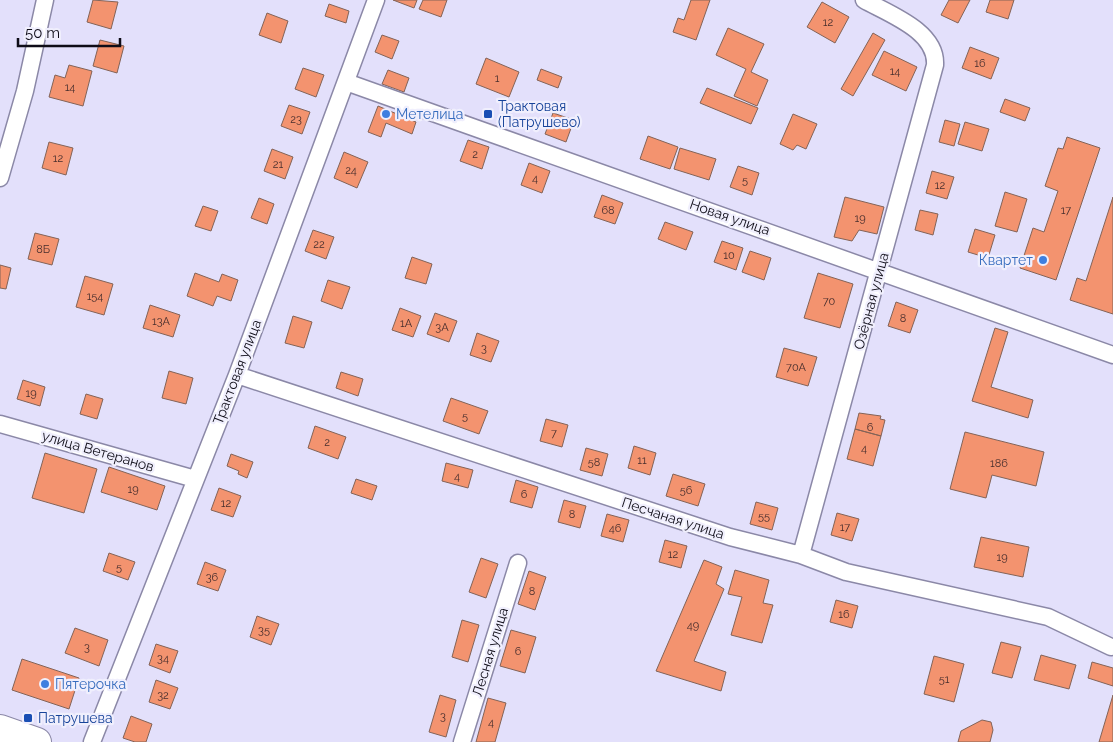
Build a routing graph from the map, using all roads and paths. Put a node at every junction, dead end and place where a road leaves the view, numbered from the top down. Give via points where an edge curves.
1 (45, 0) edge
2 (376, 0) edge
3 (864, 0) edge
4 (346, 82) junction
5 (0, 178) edge
6 (880, 270) junction
7 (1113, 355) edge
8 (237, 375) junction
9 (0, 424) edge
10 (195, 479) junction
11 (800, 554) junction
12 (518, 563) dead end
13 (1111, 647) dead end
14 (0, 729) edge
15 (37, 742) edge
16 (92, 742) edge
17 (462, 742) edge

1 - 5 street via 25,91
2 - 4 street, Трактовая улица
3 - 6 street, Озёрная улица via 907,24 933,47 936,54
4 - 6 street, Новая улица
4 - 8 street, Трактовая улица
6 - 7 street, Новая улица
6 - 11 street, Озёрная улица
8 - 10 street, Трактовая улица
8 - 11 street, Песчаная улица via 730,537
9 - 10 street, улица Ветеранов
10 - 16 street, Трактовая улица
11 - 13 street, Песчаная улица via 846,572 1048,616
12 - 17 street, Лесная улица
14 - 15 highway

